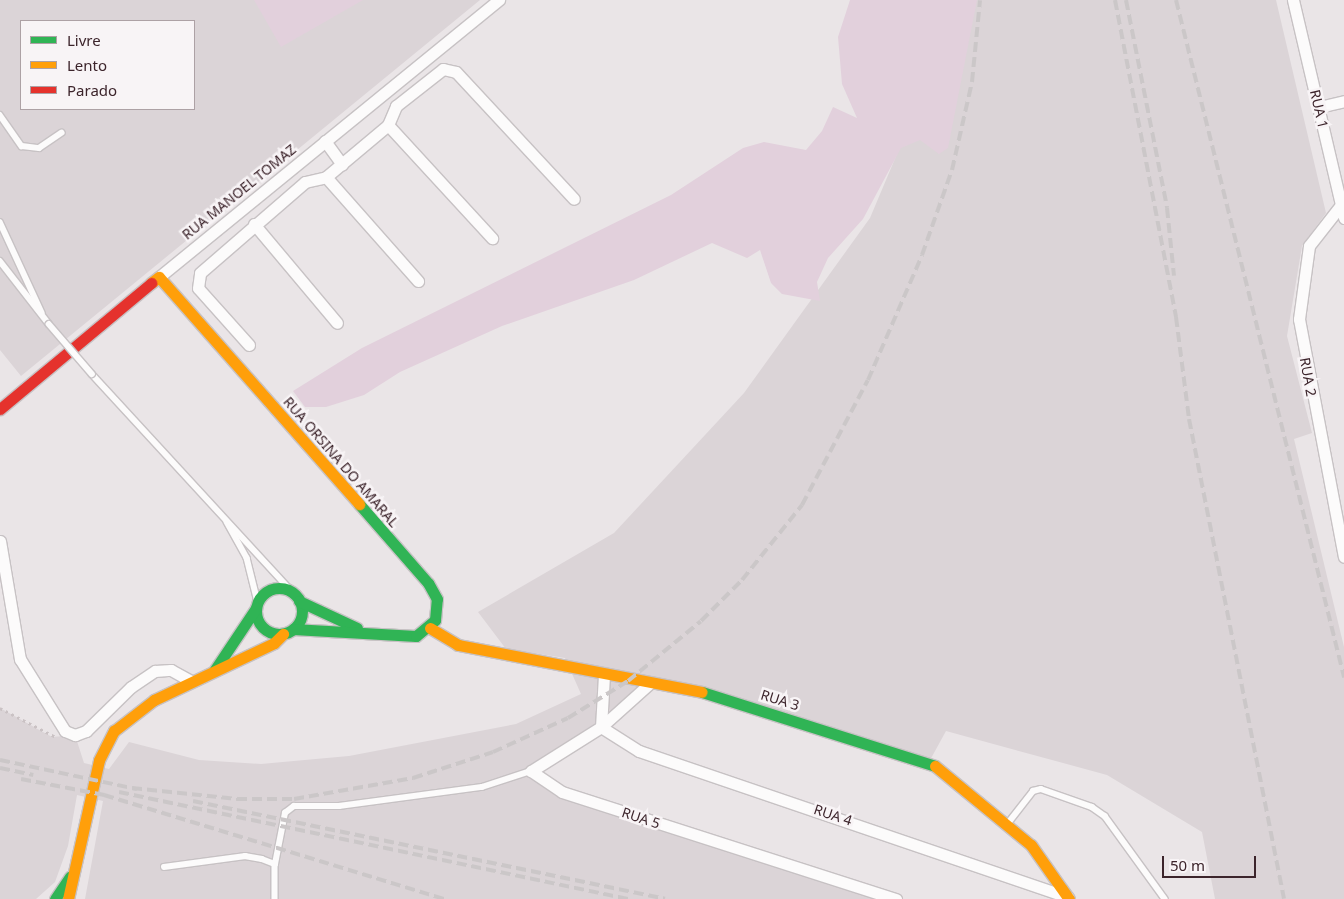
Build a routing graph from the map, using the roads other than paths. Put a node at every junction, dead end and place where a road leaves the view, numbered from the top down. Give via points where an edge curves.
1 (499, 0) edge
2 (1293, 0) edge
3 (1344, 101) edge
4 (1320, 107) junction
5 (0, 115) edge
6 (388, 125) junction
7 (61, 134) dead end
8 (325, 141) junction
9 (342, 164) junction
10 (326, 178) junction
11 (574, 199) dead end
12 (1341, 205) junction
13 (1344, 218) edge
14 (0, 222) edge
15 (254, 224) junction
16 (492, 238) dead end
17 (0, 261) edge
18 (158, 277) junction
19 (418, 281) dead end
20 (42, 313) junction
21 (337, 323) dead end
22 (249, 345) dead end
23 (0, 409) edge
24 (223, 514) junction
25 (0, 541) edge
26 (1344, 558) edge
27 (298, 599) junction
28 (257, 605) junction
29 (430, 628) junction
30 (288, 631) junction
31 (371, 633) junction
32 (214, 670) junction
33 (604, 674) junction
34 (191, 681) junction
35 (649, 684) junction
36 (601, 727) junction
37 (531, 771) junction
38 (1008, 824) junction
39 (275, 864) junction
40 (164, 867) dead end
41 (74, 872) junction
42 (1068, 898) edge
43 (55, 899) edge
44 (68, 899) edge
45 (275, 899) edge
46 (896, 899) edge
47 (1165, 899) edge

1 - 8 street, RUA MANOEL TOMAZ
2 - 4 street, RUA 1
3 - 4 street
4 - 12 street, RUA 1
5 - 7 lane via 22,146 39,148
6 - 9 street
6 - 11 street via 396,106 443,69 451,69
6 - 16 street
8 - 9 street
8 - 18 street, RUA MANOEL TOMAZ
9 - 10 street
10 - 15 street via 305,182
10 - 19 street
12 - 13 street, RUA 1
12 - 26 street, RUA 2 via 1310,246 1299,319
14 - 20 lane
15 - 21 street
15 - 22 street via 196,279 198,288
17 - 20 lane
18 - 23 street, RUA MANOEL TOMAZ
18 - 29 street, RUA ORSINA DO AMARAL via 428,583 437,611
20 - 24 lane, bridge via 92,374
24 - 27 lane
24 - 28 lane via 247,558
25 - 34 street via 20,659 65,731 75,735 86,731 141,678 171,670
27 - 28 street via 276,588
27 - 30 street via 300,619
27 - 31 street via 340,623
28 - 30 street via 266,630
28 - 32 street
29 - 31 street via 416,636
29 - 33 street, RUA 3 via 458,646
30 - 31 street
30 - 32 street via 274,643
32 - 34 street
33 - 35 street, RUA 3
33 - 36 street
34 - 41 street via 130,715 105,744
35 - 36 street
35 - 38 street, RUA 3 via 701,692 929,762
36 - 37 street
36 - 42 street, RUA 4 via 639,751
37 - 39 lane via 482,787 339,806 294,806 285,813
37 - 46 street, RUA 5 via 562,792
38 - 42 street, RUA 3 via 1049,866
38 - 47 lane via 1033,790 1092,807 1105,816
39 - 40 lane via 245,856
39 - 45 lane
41 - 43 street
41 - 44 street

